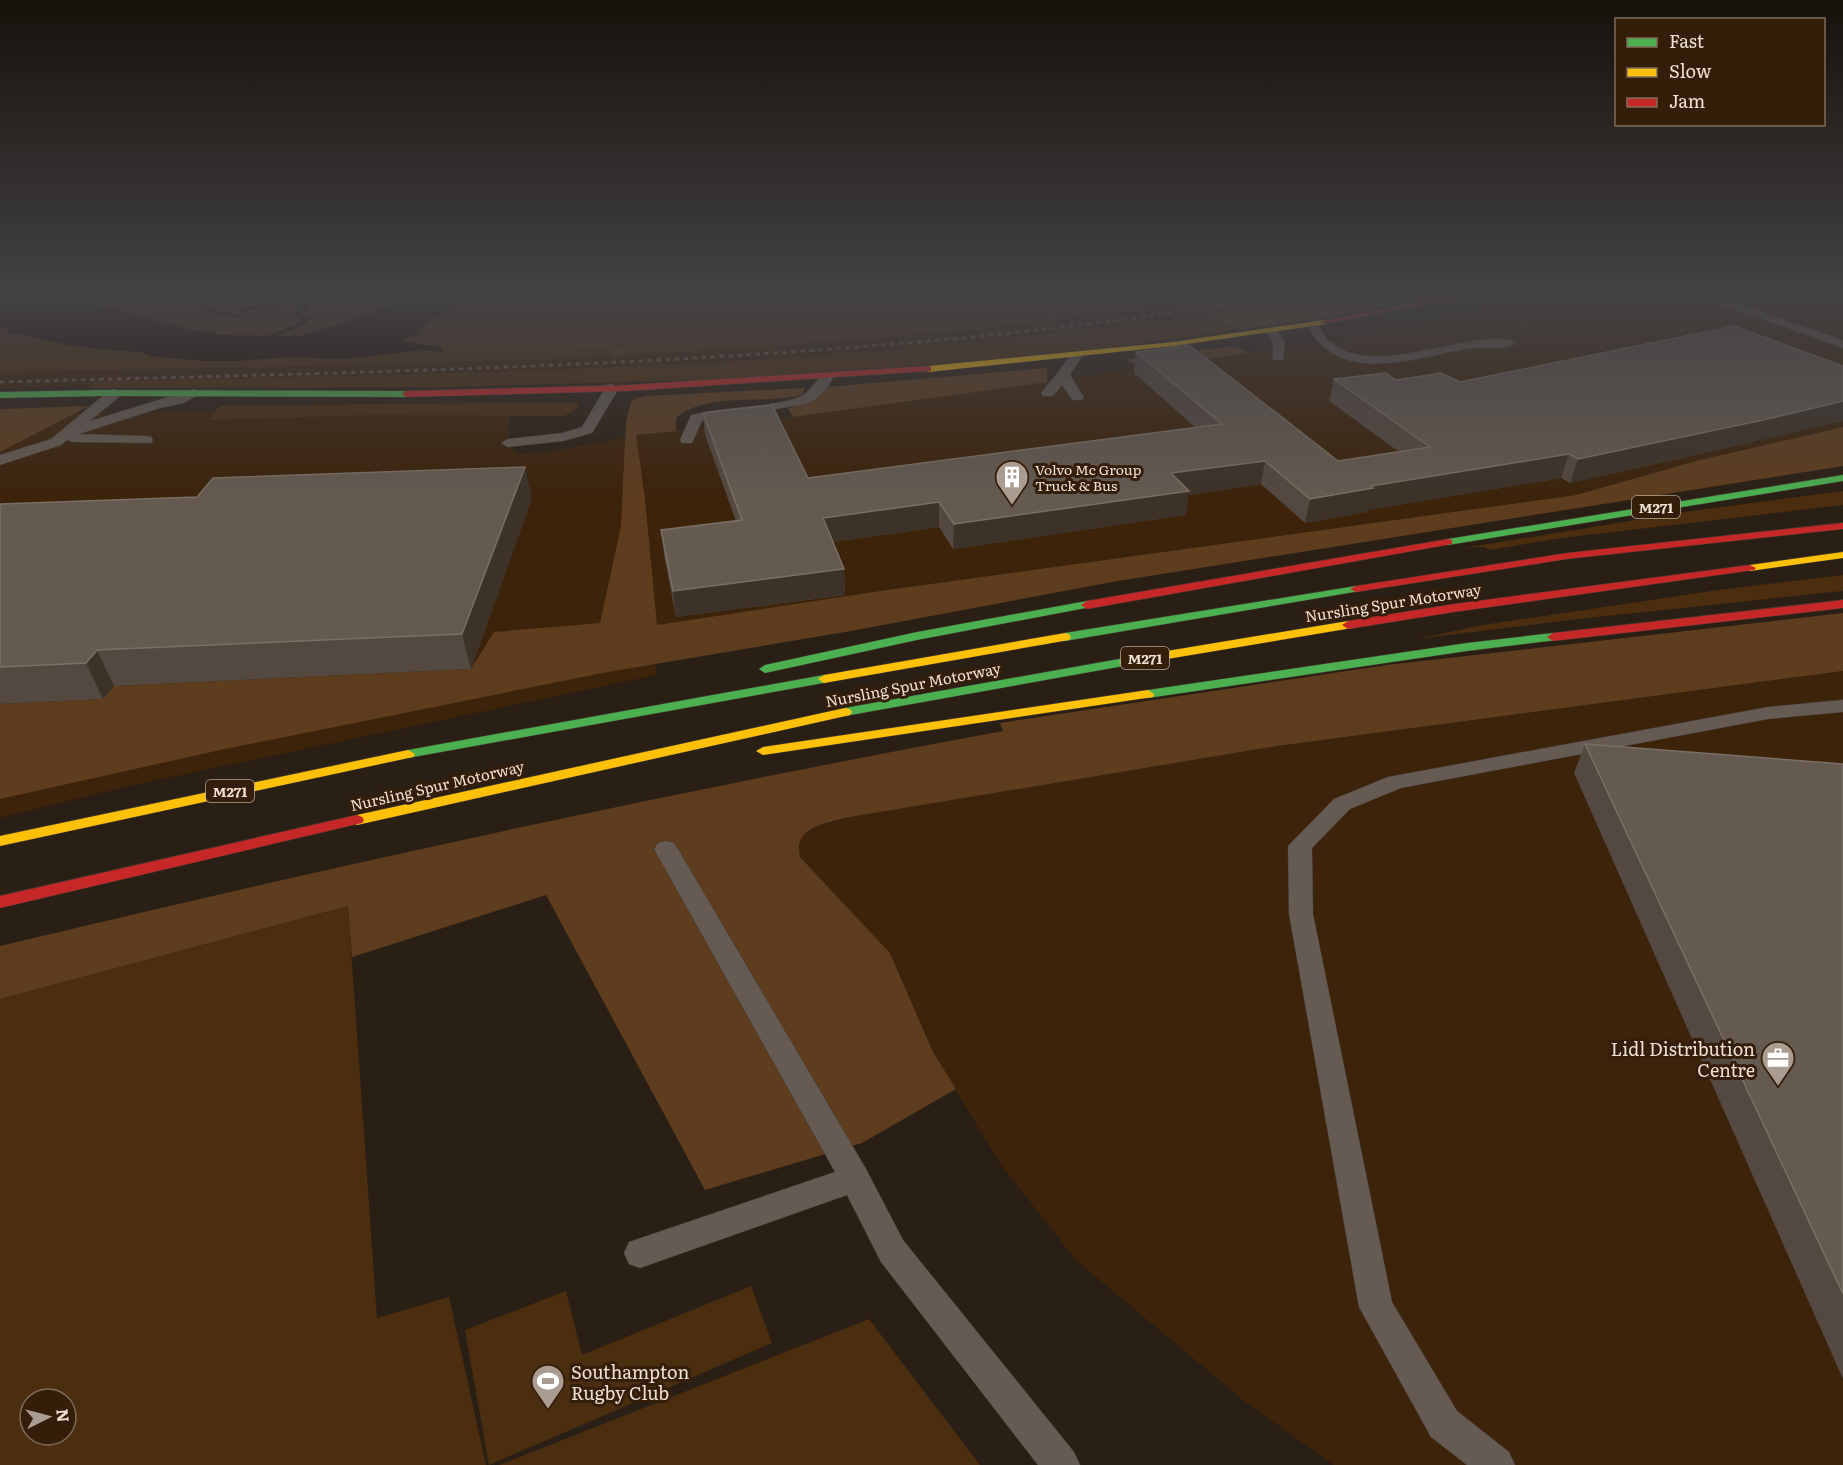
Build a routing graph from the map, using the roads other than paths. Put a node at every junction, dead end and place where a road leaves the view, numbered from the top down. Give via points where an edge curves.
1 (1015, 361) edge
2 (1074, 361) edge
3 (1062, 374) junction
4 (826, 378) junction
5 (612, 388) junction
6 (115, 393) junction
7 (194, 393) junction
8 (1048, 393) dead end
9 (0, 395) edge
10 (1077, 397) dead end
11 (66, 435) junction
12 (146, 440) dead end
13 (687, 440) dead end
14 (508, 443) dead end
15 (0, 460) edge
16 (1843, 478) edge
17 (1843, 526) edge
18 (1843, 555) edge
19 (1843, 604) edge
20 (746, 674) dead end
21 (666, 693) dead end
22 (1843, 706) edge
23 (460, 743) junction
24 (747, 754) dead end
25 (665, 766) dead end
26 (453, 798) junction
27 (0, 841) edge
28 (666, 849) dead end
29 (0, 902) edge
30 (855, 1179) junction
31 (640, 1253) dead end
32 (1061, 1465) edge
33 (1496, 1465) edge

1 - 4 main road
2 - 3 lane
3 - 8 lane
3 - 10 lane
4 - 5 main road
4 - 13 lane via 811,398 797,403 696,418
5 - 7 main road via 409,394
5 - 14 lane via 587,430 563,437
6 - 7 main road
6 - 9 main road
6 - 11 lane
7 - 11 lane
11 - 12 lane
11 - 15 lane via 56,442
16 - 20 main road, M271 via 1128,598 815,657
17 - 23 main road, Nursling Spur Motorway / M271 via 1555,558 1188,616
18 - 26 main road, Nursling Spur Motorway / M271 via 1454,608 1162,655 856,710
19 - 24 main road, M271 via 1467,647
21 - 23 main road, M271
22 - 33 lane via 1768,713 1396,782 1342,804 1300,846 1301,914 1376,1307 1444,1424
23 - 27 main road, Nursling Spur Motorway / M271
25 - 26 main road, M271
26 - 29 main road, Nursling Spur Motorway / M271
28 - 30 lane
30 - 31 lane
30 - 32 lane via 892,1251

